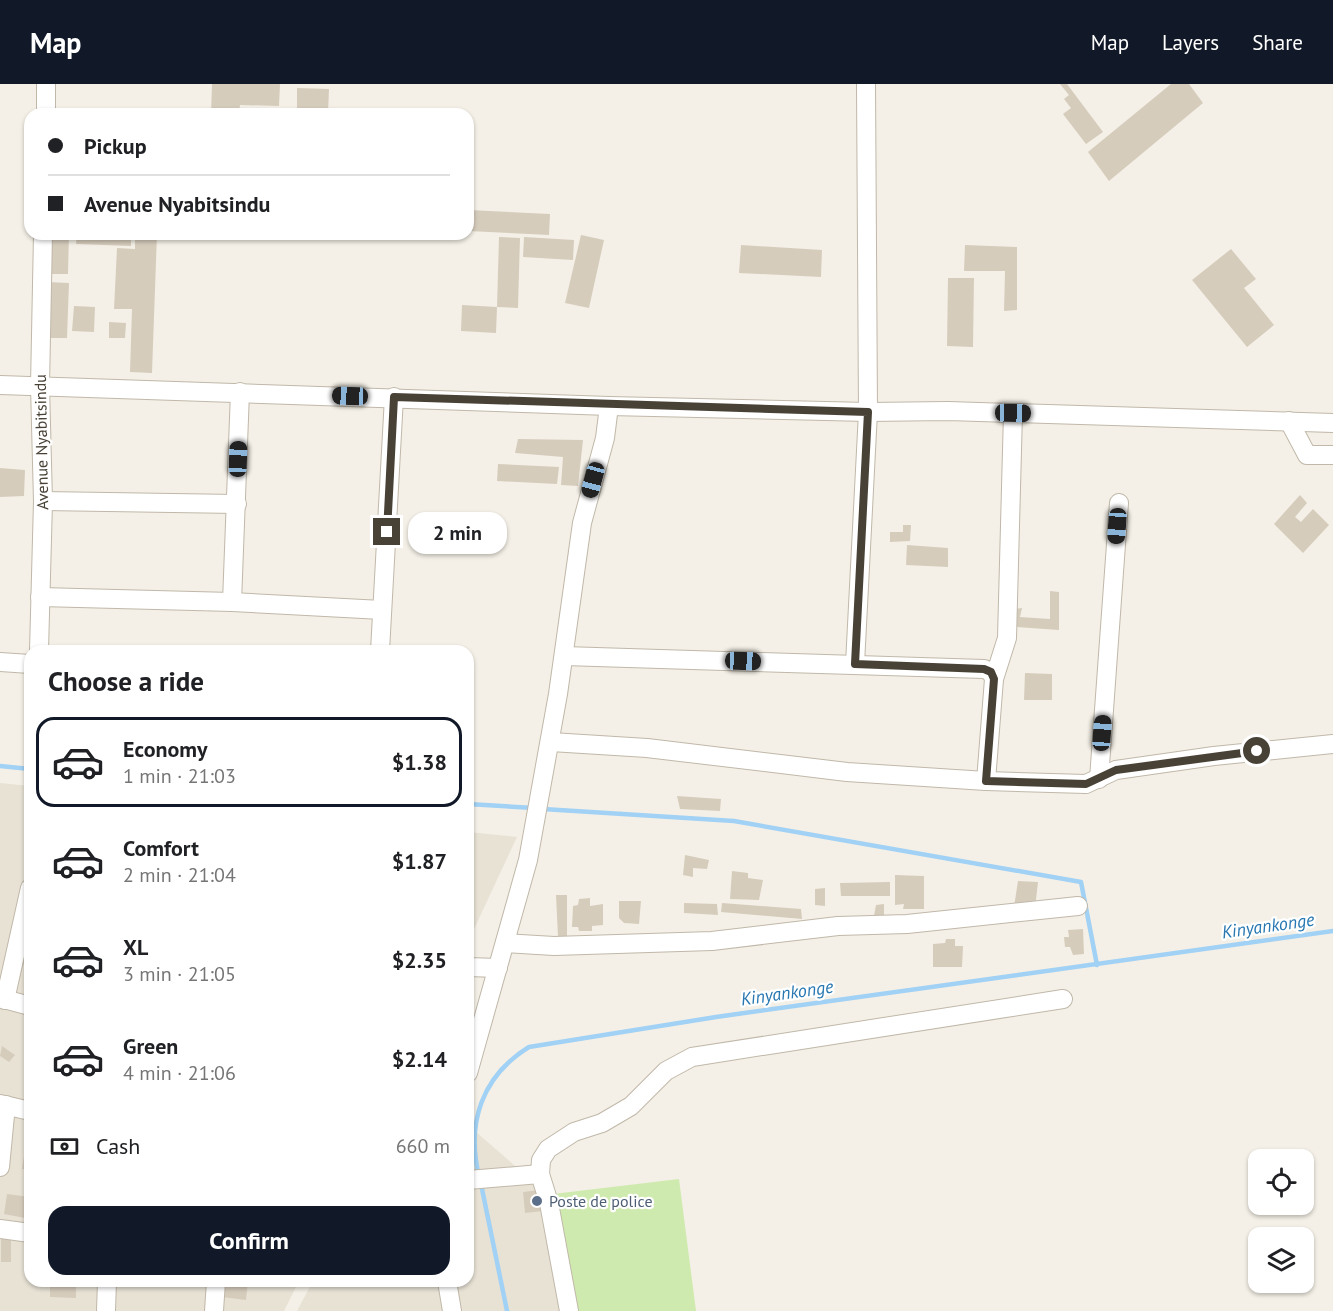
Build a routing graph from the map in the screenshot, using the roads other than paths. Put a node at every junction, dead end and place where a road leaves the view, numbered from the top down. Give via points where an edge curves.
1 (46, 84) edge
2 (866, 84) edge
3 (46, 108) edge
4 (43, 240) edge
5 (0, 385) edge
6 (40, 386) junction
7 (240, 392) junction
8 (394, 397) junction
9 (609, 406) junction
10 (868, 412) junction
11 (1013, 413) junction
12 (1289, 421) junction
13 (1333, 423) edge
14 (1333, 454) edge
15 (43, 501) junction
16 (1119, 502) dead end
17 (237, 504) junction
18 (40, 597) junction
19 (232, 602) junction
20 (382, 610) junction
21 (39, 645) edge
22 (380, 645) edge
23 (564, 656) junction
24 (0, 662) edge
25 (24, 664) edge
26 (855, 664) junction
27 (994, 679) junction
28 (550, 742) junction
29 (1333, 744) edge
30 (1099, 779) junction
31 (986, 781) junction
32 (1078, 906) dead end
33 (24, 913) edge
34 (505, 943) junction
35 (474, 967) edge
36 (498, 968) junction
37 (3, 999) edge
38 (1063, 999) dead end
39 (24, 1004) edge
40 (474, 1053) edge
41 (3, 1104) edge
42 (24, 1109) edge
43 (0, 1167) edge
44 (540, 1174) junction
45 (474, 1180) edge
46 (0, 1229) edge
47 (24, 1232) edge
48 (107, 1287) edge
49 (216, 1287) edge
50 (448, 1287) edge
51 (106, 1311) edge
52 (214, 1311) edge
53 (452, 1311) edge
54 (569, 1311) edge

1 - 3 street
2 - 10 street
4 - 6 street, Avenue Nyabitsindu
5 - 6 street
6 - 7 street
6 - 15 street, Avenue Nyabitsindu
7 - 8 street
7 - 17 street
8 - 9 street
8 - 20 street
9 - 10 street
9 - 23 street via 582,523
10 - 11 street
10 - 26 street
11 - 12 street
11 - 27 street via 1007,638
12 - 13 street
12 - 14 street via 1307,455
15 - 17 street
15 - 18 street, Avenue Nyabitsindu
16 - 30 street
17 - 19 street
18 - 19 street
18 - 21 street, Avenue Nyabitsindu
19 - 20 street
20 - 22 street
23 - 26 street
23 - 28 street
24 - 25 street
26 - 27 street via 984,669
27 - 31 street
28 - 31 street via 647,748 847,772
28 - 34 street via 528,860
29 - 30 street via 1116,770
30 - 31 street via 1086,784
32 - 34 street via 712,941 554,946
33 - 37 street
34 - 36 street
35 - 36 street
36 - 40 street
37 - 39 street
38 - 44 street via 693,1057 666,1071 631,1106 602,1123 574,1132 549,1149 541,1160
41 - 42 street
41 - 43 street
44 - 45 street
44 - 54 street
46 - 47 street
48 - 51 street
49 - 52 street
50 - 53 street

